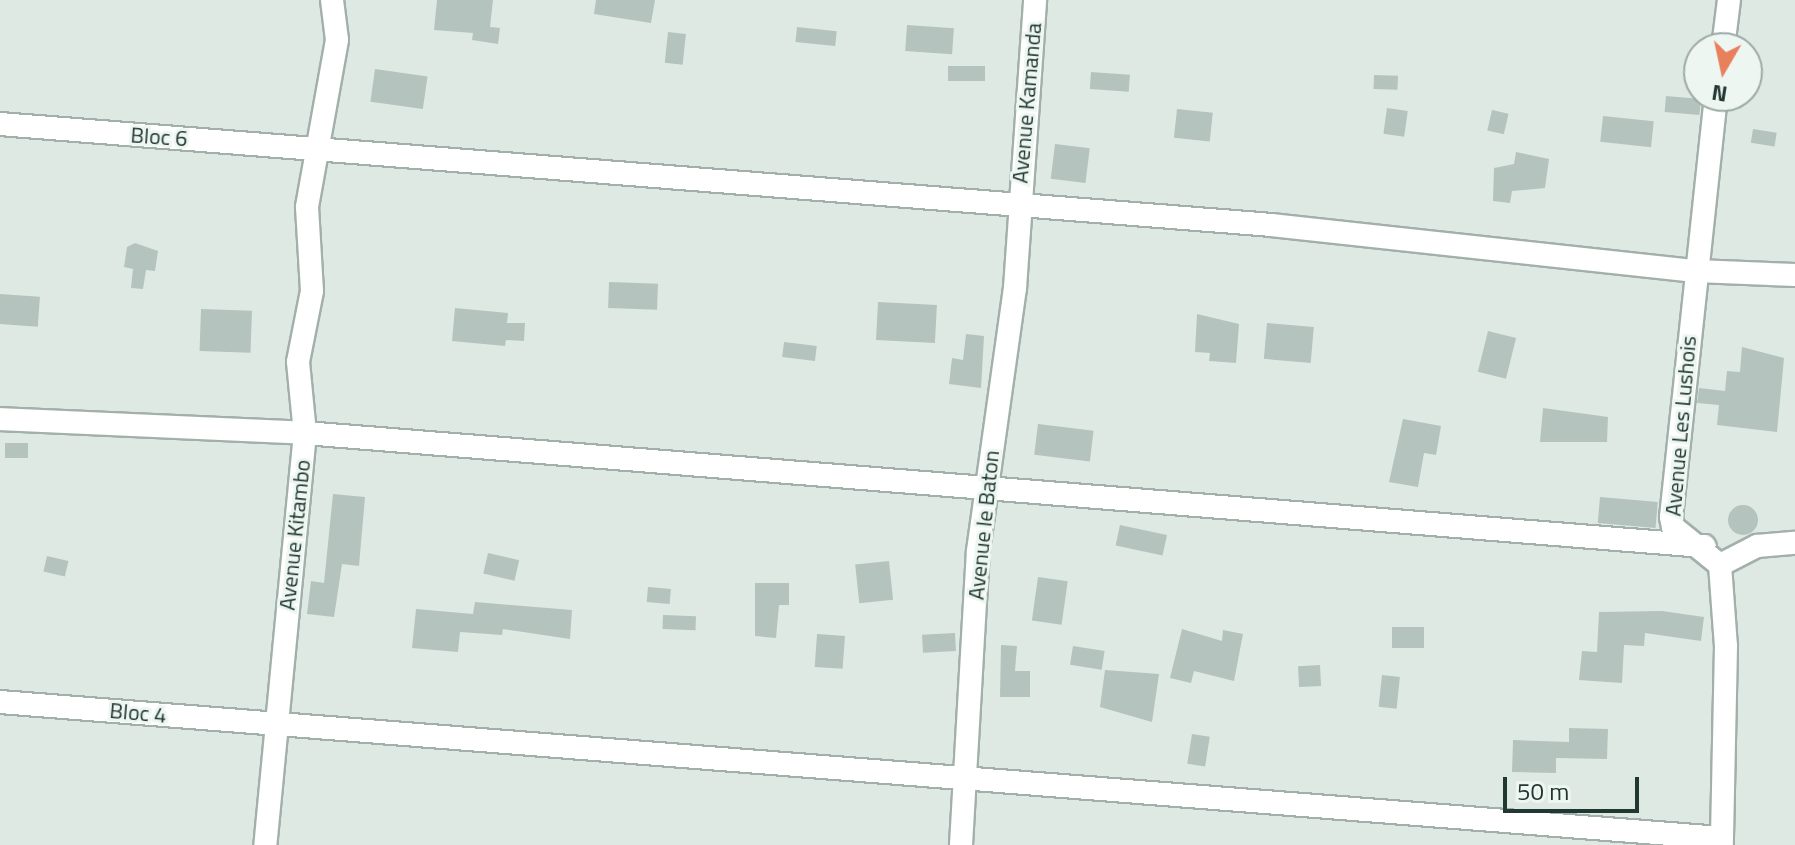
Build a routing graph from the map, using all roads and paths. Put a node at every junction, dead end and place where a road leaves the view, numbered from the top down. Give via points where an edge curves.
1 (332, 0) edge
2 (1035, 0) edge
3 (1729, 0) edge
4 (1725, 32) edge
5 (1714, 112) edge
6 (0, 124) edge
7 (318, 149) junction
8 (1018, 207) junction
9 (1696, 271) junction
10 (1795, 275) edge
11 (0, 419) edge
12 (305, 433) junction
13 (986, 487) junction
14 (1795, 543) edge
15 (1704, 546) junction
16 (1720, 565) junction
17 (0, 702) edge
18 (276, 725) junction
19 (967, 776) junction
20 (1722, 842) edge
21 (265, 845) edge
22 (961, 845) edge

1 - 7 street via 337,40
2 - 8 street, Avenue Kamanda
3 - 4 street
5 - 9 street, Avenue Les Lushois
6 - 7 street, Bloc 6
7 - 8 street, Bloc 6
7 - 12 street via 307,207 312,291 298,362
8 - 9 street, Bloc 6 via 1345,232
8 - 13 street, Avenue le Baton via 1015,288
9 - 10 street, Bloc 6
9 - 15 street, Avenue Les Lushois via 1671,517 1681,534
11 - 12 street, Avenue Kitambo
12 - 13 street
12 - 18 street, Avenue Kitambo
13 - 15 street via 1471,532
13 - 19 street, Avenue le Baton
14 - 16 street via 1757,546
15 - 16 street, Avenue Les Lushois
16 - 20 street via 1726,646
17 - 18 street, Bloc 4
18 - 19 street, Bloc 4
18 - 21 street, Avenue Kitambo
19 - 20 street, Bloc 4
19 - 22 street, Avenue le Baton

